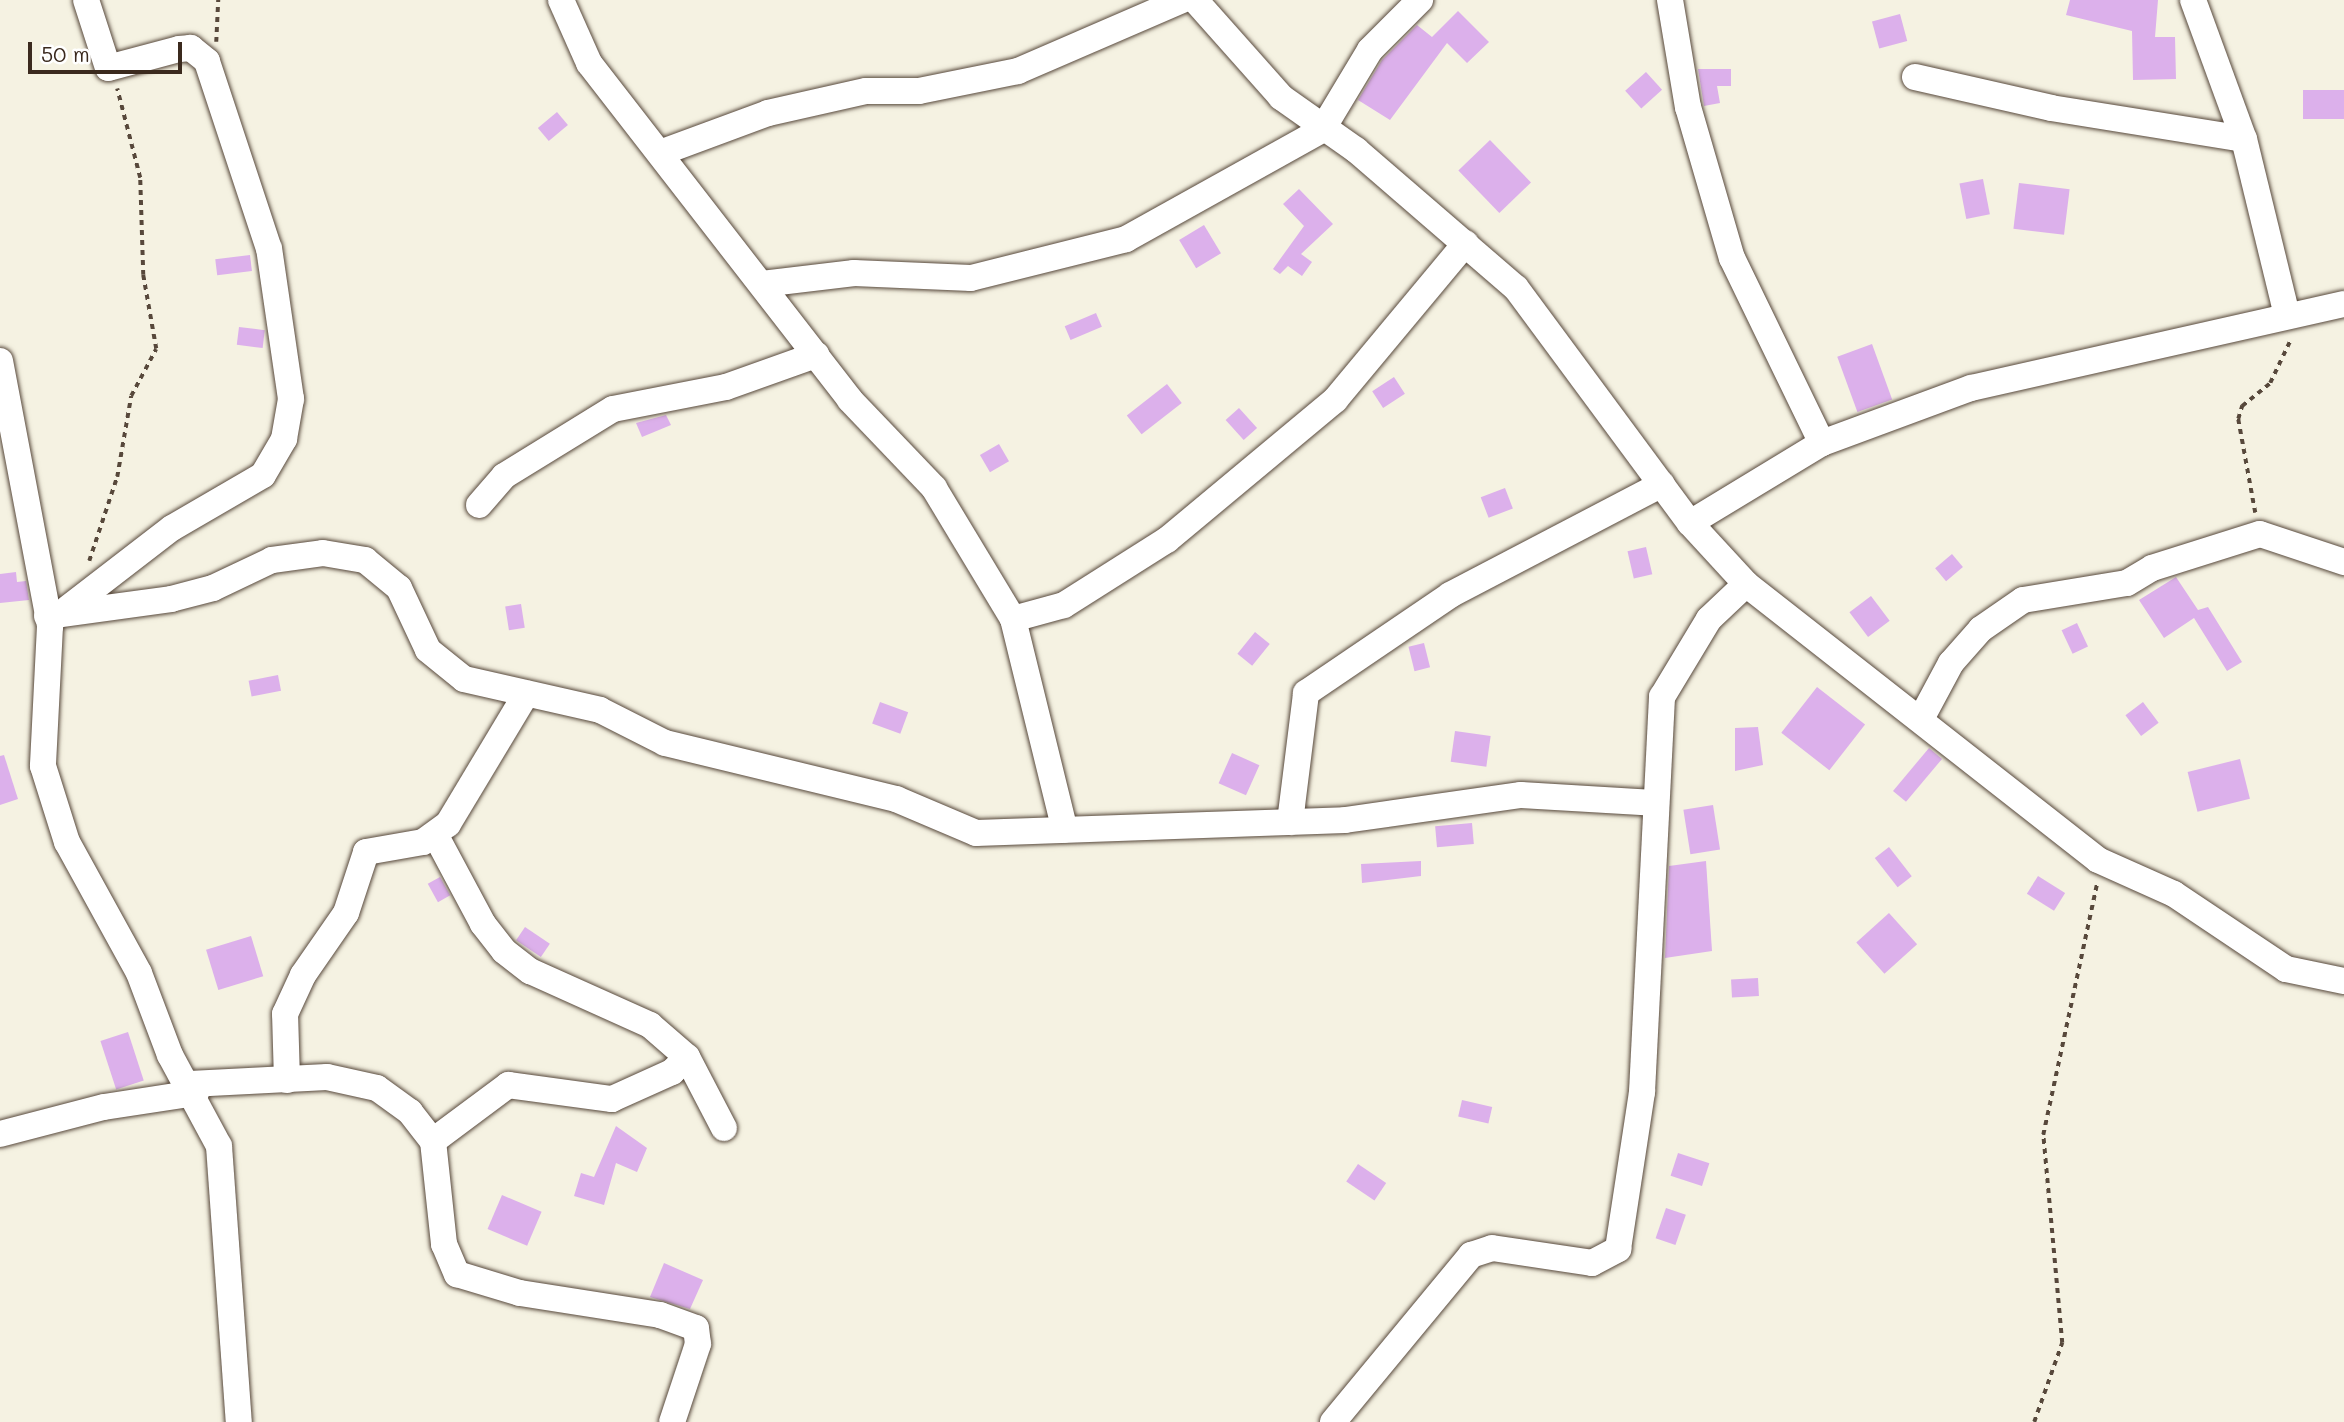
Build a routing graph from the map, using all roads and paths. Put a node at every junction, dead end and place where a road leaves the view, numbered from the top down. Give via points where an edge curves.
1 (86, 0) edge
2 (218, 0) edge
3 (561, 0) edge
4 (1182, 0) edge
5 (1195, 0) edge
6 (1420, 0) edge
7 (1670, 0) edge
8 (2193, 0) edge
9 (207, 61) junction
10 (114, 70) junction
11 (1915, 76) dead end
12 (1322, 130) junction
13 (2244, 139) junction
14 (660, 153) junction
15 (1466, 243) junction
16 (762, 284) junction
17 (2344, 304) edge
18 (2293, 315) junction
19 (816, 355) junction
20 (0, 361) edge
21 (1822, 443) junction
22 (1662, 484) junction
23 (479, 505) dead end
24 (1690, 523) junction
25 (2260, 534) junction
26 (2344, 562) edge
27 (85, 571) dead end
28 (1746, 584) junction
29 (54, 614) junction
30 (1013, 619) junction
31 (526, 694) junction
32 (1922, 717) junction
33 (1654, 803) junction
34 (1290, 822) junction
35 (1065, 830) junction
36 (436, 836) junction
37 (2103, 863) junction
38 (2344, 981) edge
39 (687, 1057) junction
40 (287, 1080) junction
41 (193, 1089) junction
42 (724, 1128) dead end
43 (0, 1134) edge
44 (433, 1141) junction
45 (239, 1422) edge
46 (672, 1422) edge
47 (1333, 1422) edge
48 (2034, 1422) edge

1 - 10 street via 101,59
2 - 9 path via 222,28
3 - 14 street via 589,63
4 - 14 street via 1018,71 919,91 866,91 768,114
5 - 12 street via 1281,97
6 - 12 street via 1370,50
7 - 21 street via 1688,107 1732,258
8 - 13 street
9 - 10 street via 191,48 179,49
9 - 29 street via 269,249 291,399 284,439 249,486 172,528
10 - 27 path via 140,177 145,297 156,349 131,396 111,501
11 - 13 street via 2051,108
12 - 15 street
12 - 16 street via 1126,239 971,278 854,273
13 - 18 street
14 - 16 street
15 - 22 street via 1516,288
15 - 30 street via 1335,400 1167,540 1064,606
16 - 19 street
17 - 18 street
18 - 21 street via 1971,388
18 - 25 path via 2283,362 2238,419
19 - 23 street via 726,387 613,409 504,477
19 - 30 street via 934,488
20 - 29 street
21 - 24 street
22 - 24 street
22 - 34 street via 1450,595 1306,693
24 - 28 street
25 - 26 street
25 - 32 street via 2152,568 2127,583 2023,600 1973,637
28 - 32 street
28 - 33 street via 1709,619 1662,697
29 - 31 street via 171,599 213,588 272,560 323,553 365,560 399,588 439,661 464,679
29 - 41 street via 43,766 55,808
30 - 35 street
31 - 35 street via 600,710 665,743 896,799 976,833
31 - 36 street via 495,755
32 - 37 street
33 - 34 street via 1521,795
33 - 47 street via 1642,1092 1618,1249 1592,1263 1492,1248 1471,1255
34 - 35 street
36 - 39 street via 482,924 504,951 530,971 650,1026
36 - 40 street via 366,852 346,913 303,975 285,1014
37 - 38 street via 2174,894 2286,970
37 - 48 path via 2043,1135 2062,1343
39 - 42 street
39 - 44 street via 672,1072 612,1099 508,1085
40 - 41 street
40 - 44 street via 327,1077 377,1088 410,1112
41 - 43 street
41 - 45 street via 219,1146
44 - 46 street via 444,1244 457,1273 520,1293 660,1315 696,1328 698,1344

